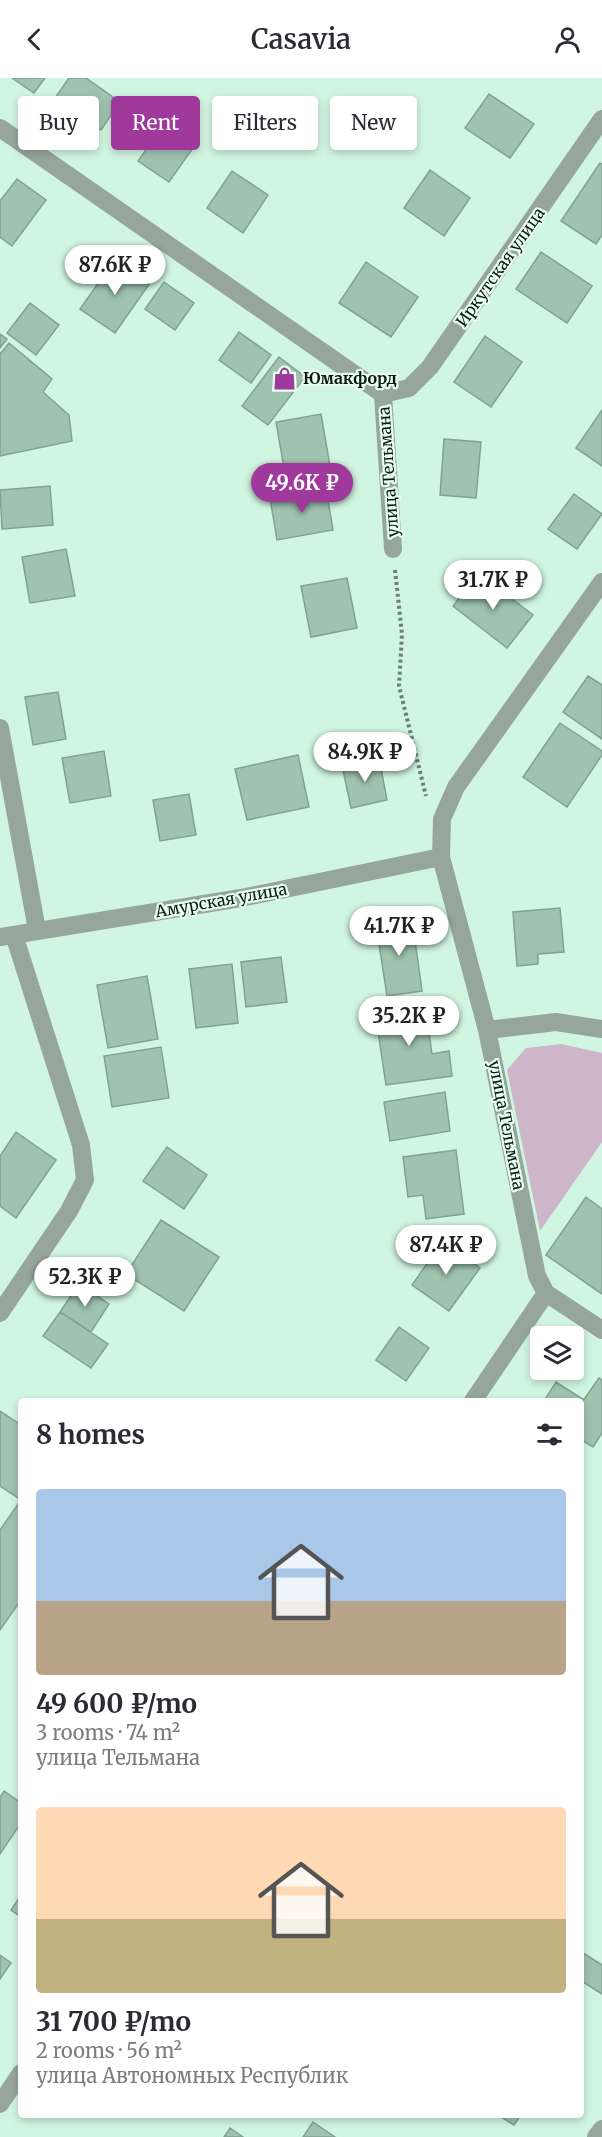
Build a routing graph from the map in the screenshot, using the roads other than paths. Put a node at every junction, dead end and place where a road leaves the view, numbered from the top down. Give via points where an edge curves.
1 (602, 119) edge
2 (0, 128) edge
3 (382, 394) junction
4 (393, 549) road end
5 (602, 582) edge
6 (0, 728) edge
7 (441, 857) junction
8 (37, 930) junction
9 (7, 936) edge
10 (602, 1029) edge
11 (487, 1030) junction
12 (546, 1293) junction
13 (0, 1314) edge
14 (602, 1330) edge
15 (475, 1398) edge
16 (18, 2077) edge
17 (0, 2104) edge
18 (602, 2129) edge
19 (596, 2137) edge

1 - 3 street, Иркутская улица via 430,367 408,388
2 - 3 street
3 - 4 street, улица Тельмана
5 - 7 street, улица Тельмана via 456,787 442,819
6 - 8 street
7 - 8 street, Амурская улица via 241,898
7 - 11 street, улица Тельмана
8 - 9 street, Амурская улица
9 - 13 street via 81,1144 85,1180 69,1211
10 - 11 street via 556,1022
11 - 12 street, улица Тельмана via 537,1276
12 - 14 street
12 - 15 street
16 - 17 street
18 - 19 street

